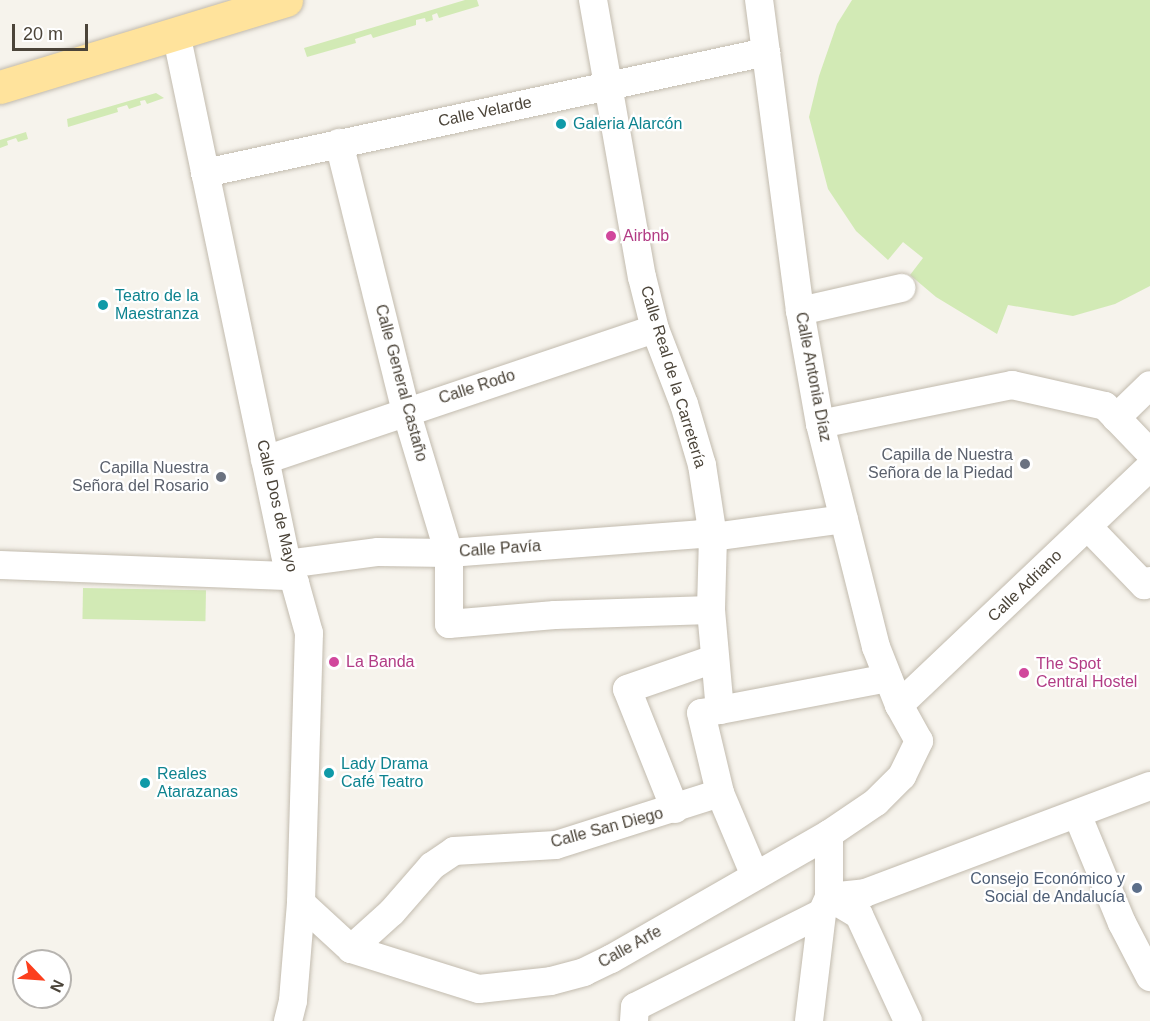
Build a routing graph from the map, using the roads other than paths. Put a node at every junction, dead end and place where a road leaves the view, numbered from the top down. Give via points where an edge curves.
1 (286, 0) edge
2 (593, 0) edge
3 (759, 0) edge
4 (176, 33) junction
5 (766, 52) junction
6 (608, 86) junction
7 (0, 87) edge
8 (339, 143) junction
9 (205, 173) junction
10 (901, 288) dead end
11 (800, 311) junction
12 (655, 329) junction
13 (1150, 385) edge
14 (406, 411) junction
15 (1116, 418) junction
16 (820, 424) junction
17 (1150, 453) edge
18 (265, 460) junction
19 (1150, 467) edge
20 (844, 519) junction
21 (1088, 527) junction
22 (713, 537) junction
23 (449, 553) junction
24 (0, 565) edge
25 (290, 570) junction
26 (1150, 581) edge
27 (711, 610) junction
28 (714, 659) junction
29 (888, 678) junction
30 (899, 705) junction
31 (720, 710) junction
32 (920, 741) joint
33 (1150, 786) edge
34 (720, 793) junction
35 (675, 809) junction
36 (1077, 814) junction
37 (829, 834) junction
38 (755, 876) junction
39 (301, 903) junction
40 (826, 905) junction
41 (351, 949) junction
42 (1150, 977) edge
43 (288, 1021) edge
44 (634, 1021) edge
45 (809, 1021) edge
46 (908, 1021) edge

1 - 4 main road
2 - 6 street, Calle Real de la Carretería
3 - 5 street, Calle Antonia Díaz
4 - 7 main road
4 - 9 street, Calle Dos de Mayo
5 - 6 street, Calle Velarde
5 - 11 street, Calle Antonia Díaz
6 - 8 street, Calle Velarde
6 - 12 street, Calle Real de la Carretería
8 - 9 street, Calle Velarde
8 - 14 street, Calle General Castaño
9 - 18 street, Calle Dos de Mayo
10 - 11 street
11 - 16 street, Calle Antonia Díaz
12 - 14 street, Calle Rodo
12 - 22 street, Calle Real de la Carretería via 702,465
13 - 15 street
14 - 18 street, Calle Rodo
14 - 23 street, Calle General Castaño
15 - 16 street via 1105,406 1012,385
15 - 17 street
16 - 20 street, Calle Antonia Díaz
18 - 25 street, Calle Dos de Mayo
19 - 21 street, Calle Adriano
20 - 22 street, Calle Pavía
20 - 29 street, Calle Antonia Díaz via 876,647
21 - 26 street via 1144,585
21 - 30 street, Calle Adriano
22 - 23 street, Calle Pavía via 700,534
22 - 27 street, Calle Real de la Carretería
23 - 25 street, Calle Pavía via 378,552
23 - 27 street, Calle General Castaño via 449,624 555,615
24 - 25 street, Calle Pavía
25 - 39 street, Calle Dos de Mayo via 309,633
27 - 28 street, Calle Real de la Carretería
28 - 31 street, Calle Real de la Carretería
28 - 35 street via 627,689
29 - 30 street, Calle Antonia Díaz
29 - 31 street
30 - 32 street, Calle Antonia Díaz
31 - 34 street via 701,713
32 - 37 street, Calle Arfe via 896,783 876,802
33 - 36 street
34 - 35 street, Calle San Diego
34 - 38 street
35 - 41 street, Calle San Diego via 556,845 454,850 432,866 392,912
36 - 40 street
36 - 42 street via 1122,923
37 - 38 street, Calle Arfe
37 - 40 street
38 - 41 street, Calle Arfe via 611,959 551,981 479,989
39 - 41 street, Calle Arfe
39 - 43 street, Calle Dos de Mayo
40 - 44 street via 635,1007
40 - 45 street
40 - 46 street via 859,915

